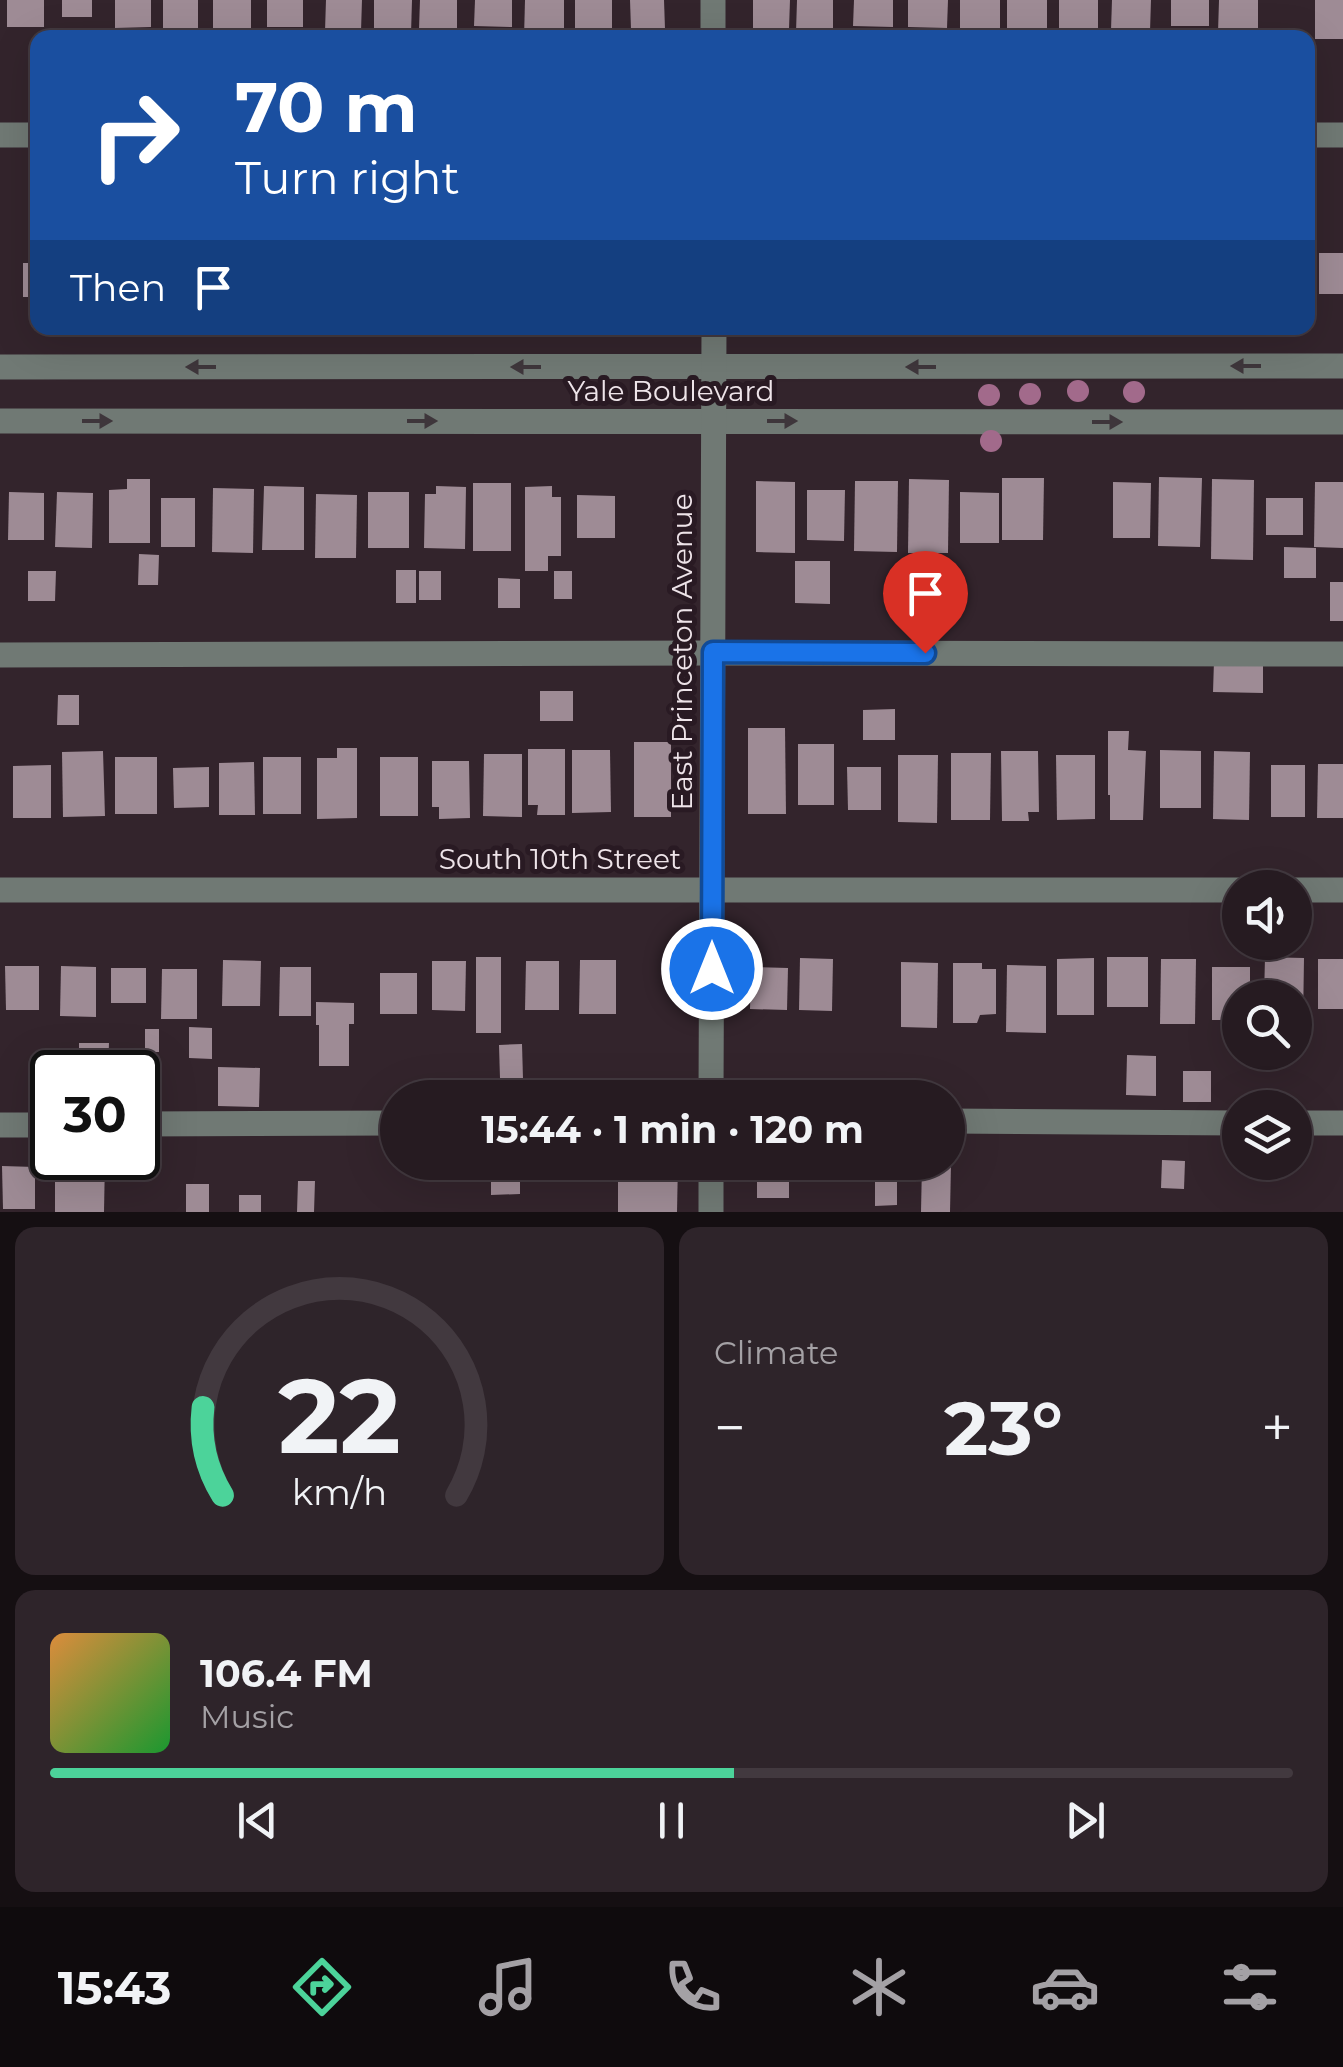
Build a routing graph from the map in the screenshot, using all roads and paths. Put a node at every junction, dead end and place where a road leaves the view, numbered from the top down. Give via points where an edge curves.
1 (713, 0) edge
2 (713, 30) edge
3 (0, 136) edge
4 (30, 136) edge
5 (1315, 136) edge
6 (1343, 136) edge
7 (714, 335) edge
8 (1343, 366) edge
9 (0, 367) edge
10 (714, 367) junction
11 (0, 421) edge
12 (714, 422) junction
13 (1343, 422) edge
14 (713, 652) junction
15 (1343, 654) edge
16 (0, 655) edge
17 (712, 888) junction
18 (0, 890) edge
19 (1222, 890) edge
20 (1312, 890) edge
21 (1343, 890) edge
22 (711, 1080) edge
23 (965, 1121) edge
24 (380, 1122) edge
25 (1222, 1122) edge
26 (1312, 1123) edge
27 (1343, 1123) edge
28 (160, 1124) edge
29 (0, 1125) edge
30 (30, 1125) edge
31 (711, 1180) edge
32 (711, 1212) edge

1 - 2 street
3 - 4 street
5 - 6 street
7 - 10 street, East Princeton Avenue
8 -> 10 street, Yale Boulevard
10 -> 9 street, Yale Boulevard
10 - 12 street, East Princeton Avenue
11 -> 12 street, Yale Boulevard
12 -> 13 street, Yale Boulevard
12 - 14 street, East Princeton Avenue
14 - 15 street
14 - 16 street
14 - 17 street, East Princeton Avenue
17 - 18 street, South 10th Street
17 - 19 street, South 10th Street
17 - 22 street, East Princeton Avenue
20 - 21 street
23 - 25 street
24 - 28 street
26 - 27 street
29 - 30 street
31 - 32 street

